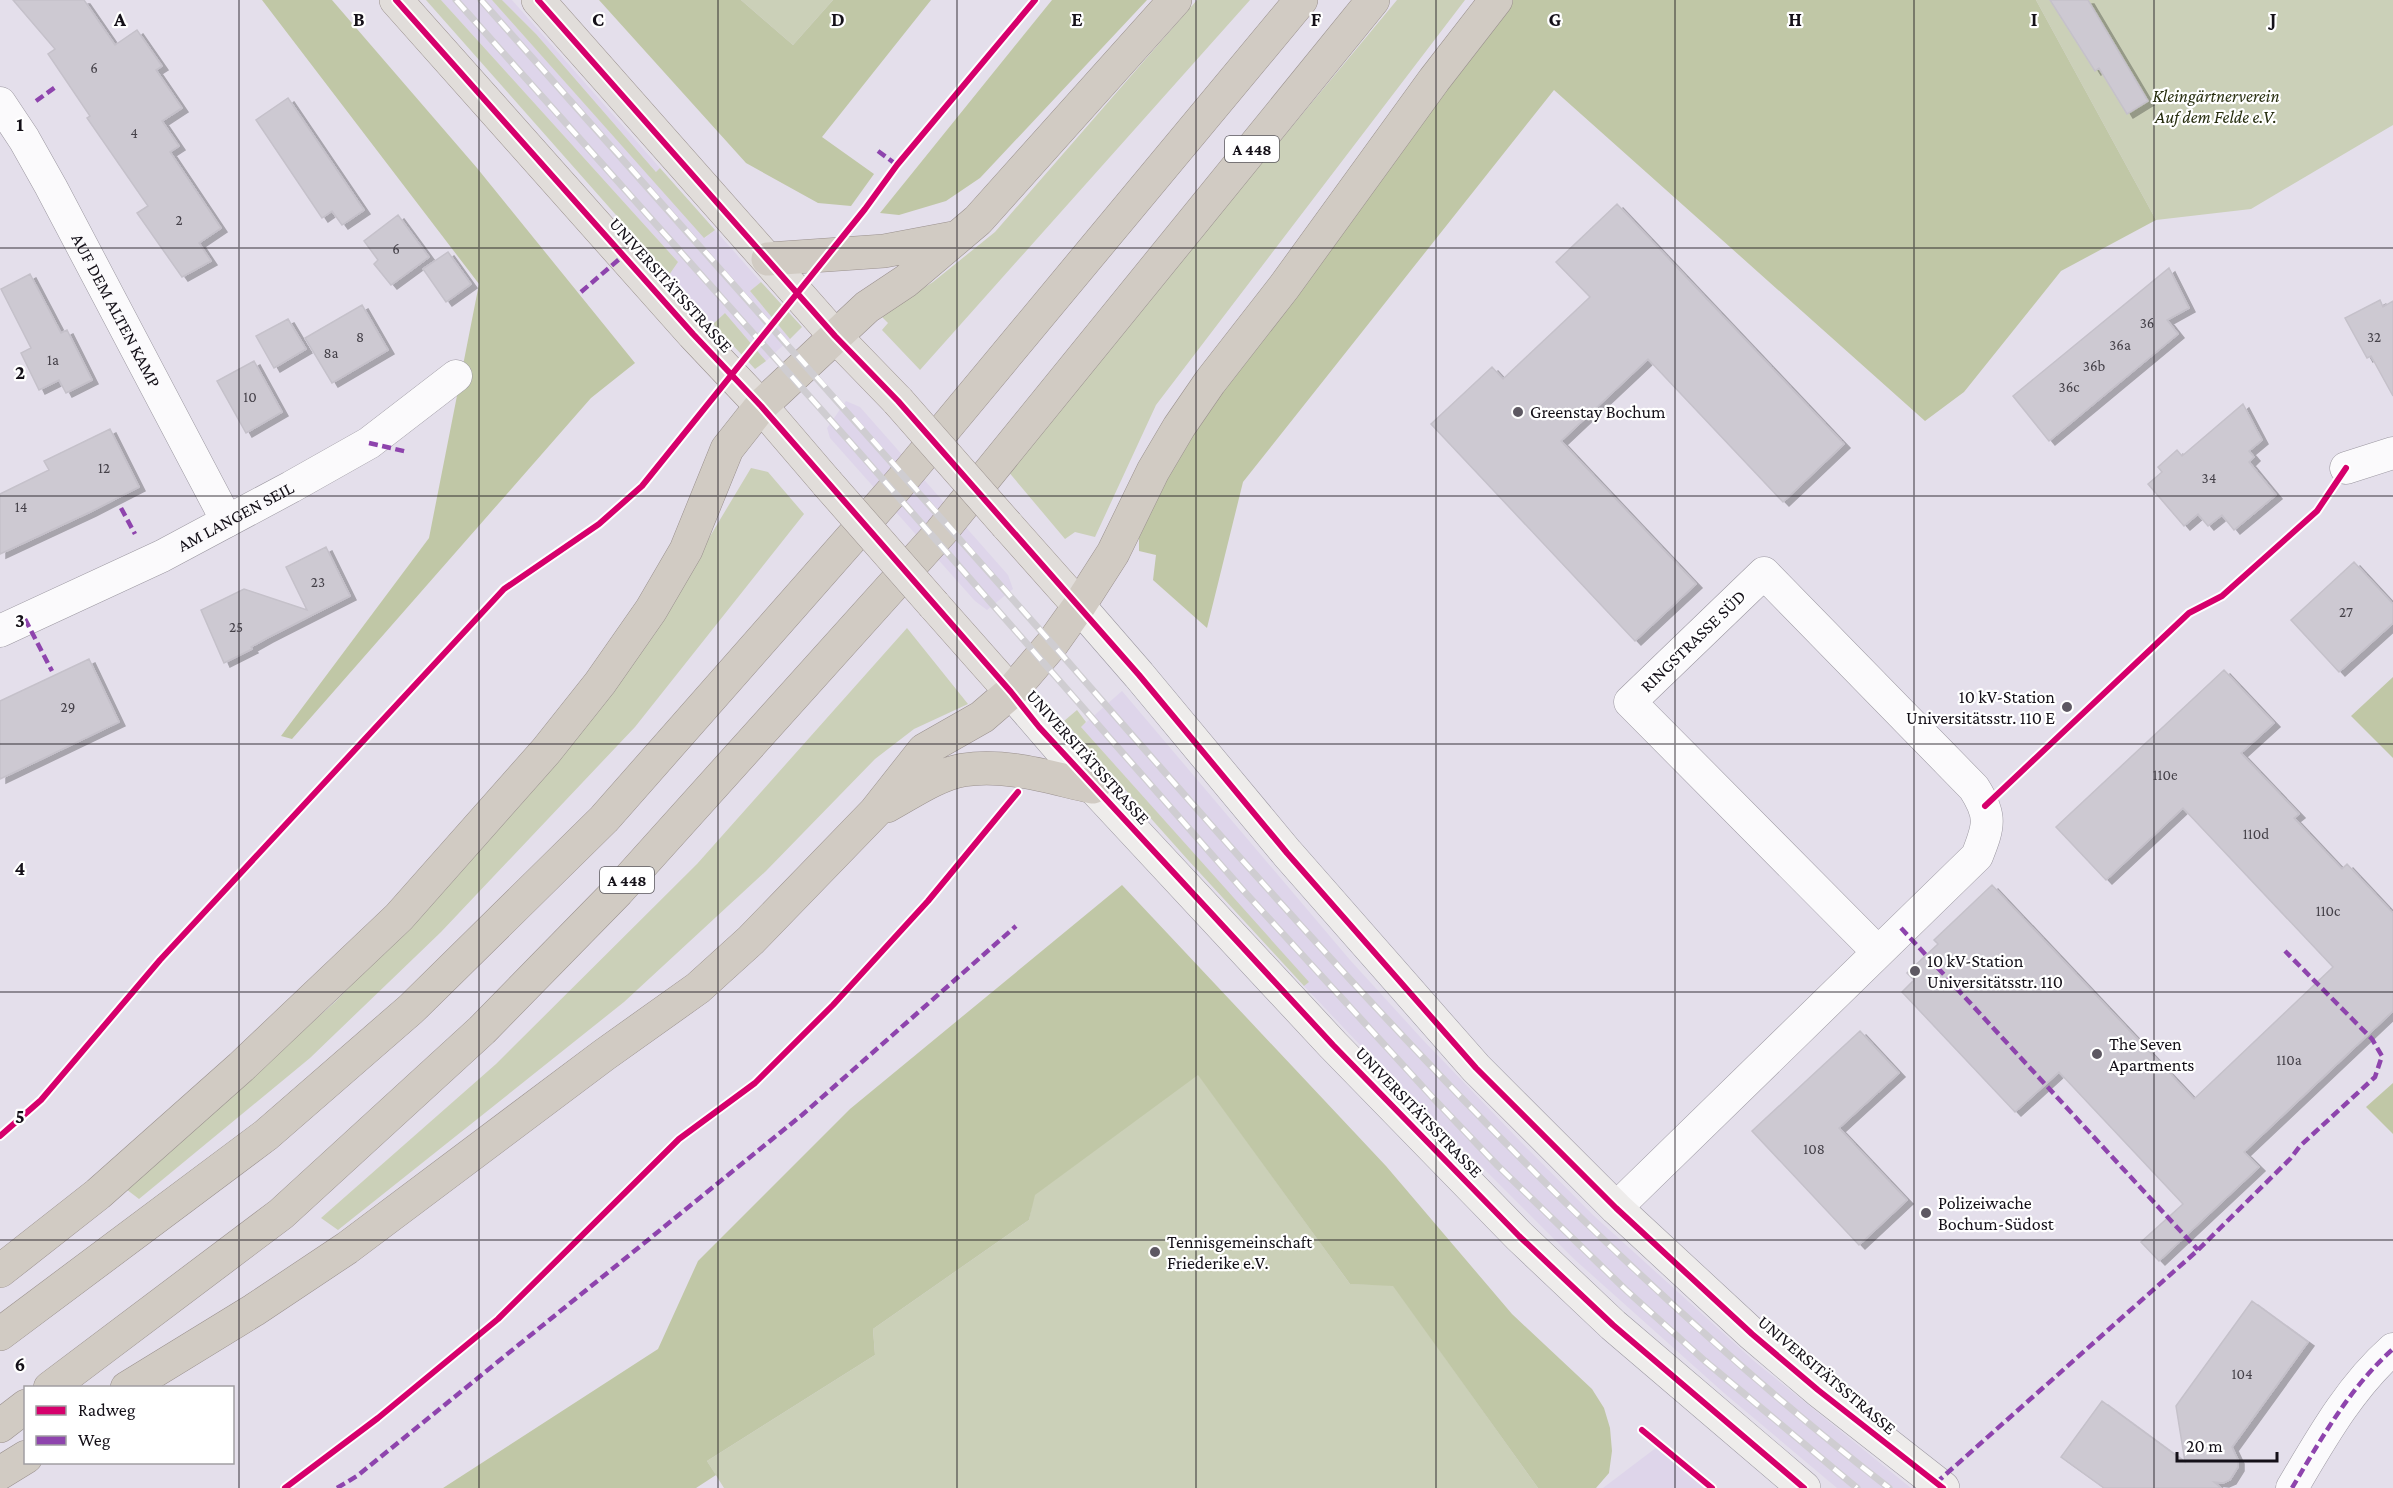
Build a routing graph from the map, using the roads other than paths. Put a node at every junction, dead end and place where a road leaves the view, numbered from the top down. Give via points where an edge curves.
1 (396, 0) edge
2 (538, 0) edge
3 (1175, 0) edge
4 (1301, 0) edge
5 (1373, 0) edge
6 (1496, 0) edge
7 (0, 103) edge
8 (954, 238) junction
9 (768, 259) junction
10 (835, 336) junction
11 (456, 376) dead end
12 (761, 406) junction
13 (2393, 453) edge
14 (2346, 468) dead end
15 (227, 521) junction
16 (1079, 606) junction
17 (0, 631) edge
18 (1011, 692) junction
19 (1093, 787) junction
20 (875, 813) junction
21 (1878, 952) junction
22 (1616, 1208) junction
23 (0, 1271) edge
24 (0, 1334) edge
25 (2393, 1349) edge
26 (53, 1386) edge
27 (130, 1386) edge
28 (24, 1408) edge
29 (0, 1426) edge
30 (24, 1457) edge
31 (0, 1473) edge
32 (1804, 1488) edge
33 (1944, 1488) edge
34 (2292, 1488) edge

1 - 12 main road, UNIVERSITÄTSSTRASSE
2 - 9 main road, UNIVERSITÄTSSTRASSE
3 - 8 highway via 978,219
4 - 24 highway via 898,485 604,819 411,1009 266,1135
5 - 26 highway, A 448 via 941,532 618,891 482,1030 281,1214
6 - 16 highway via 1198,400 1153,471 1113,553
7 - 15 street, AUF DEM ALTEN KAMP via 51,187
8 - 9 highway via 884,251
8 - 10 highway
9 - 10 main road, UNIVERSITÄTSSTRASSE
10 - 12 highway
10 - 16 main road, UNIVERSITÄTSSTRASSE, bridge via 898,401
11 - 15 street, AM LANGEN SEIL via 369,443
12 - 18 main road, UNIVERSITÄTSSTRASSE, bridge
12 - 23 highway via 727,449 686,550 651,610 546,752 399,917 241,1068 98,1194
13 - 14 street
15 - 17 street, AM LANGEN SEIL via 162,556
16 - 18 highway
16 - 22 main road, UNIVERSITÄTSSTRASSE via 1287,853 1476,1068
18 - 19 main road, UNIVERSITÄTSSTRASSE
18 - 20 highway via 982,717 924,750
19 - 20 highway via 1010,769 964,770 938,778
19 - 32 main road, UNIVERSITÄTSSTRASSE via 1333,1045 1520,1236 1613,1325
20 - 27 highway via 751,940 698,988 347,1248
21 - 21 street, RINGSTRASSE SÜD via 1977,856 1987,826 1985,806 1974,788 1764,573 1630,702
21 - 22 street
22 - 33 main road, UNIVERSITÄTSSTRASSE via 1788,1365
25 - 34 street via 2347,1400
28 - 29 highway
30 - 31 highway

